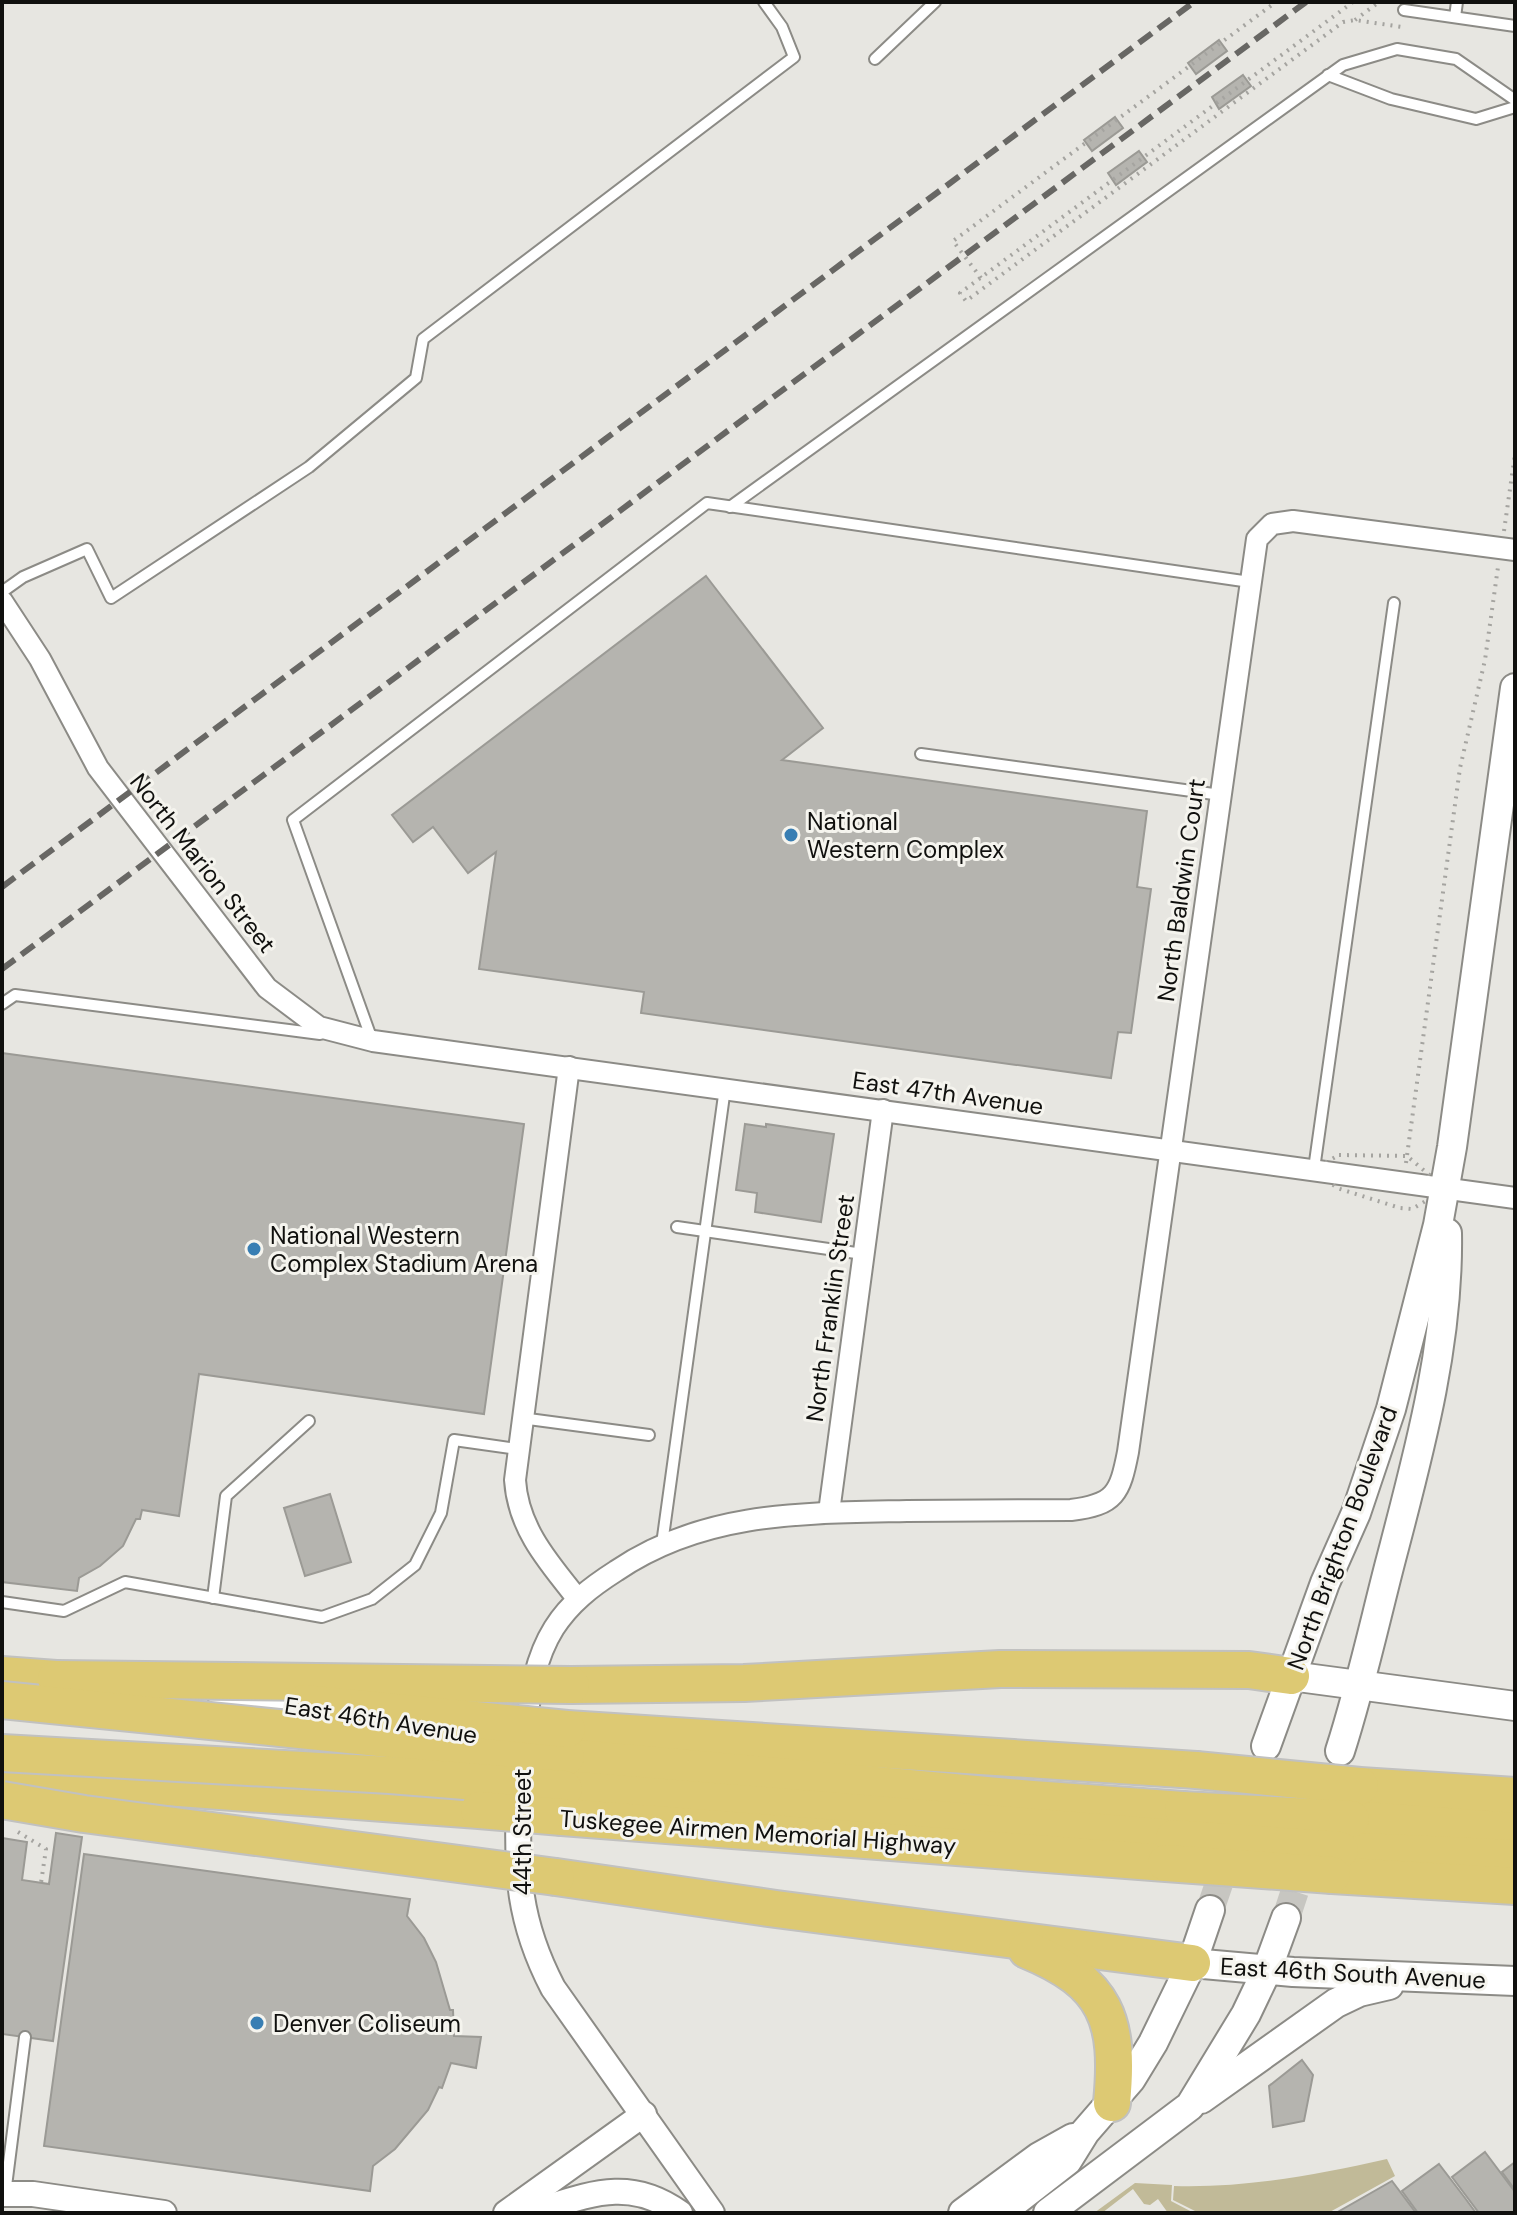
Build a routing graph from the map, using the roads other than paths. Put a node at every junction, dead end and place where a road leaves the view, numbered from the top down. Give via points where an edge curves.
1 (764, 2) edge
2 (935, 2) edge
3 (1457, 2) edge
4 (1404, 10) dead end
5 (1455, 17) junction
6 (1515, 26) edge
7 (875, 59) dead end
8 (1328, 75) junction
9 (1515, 100) edge
10 (1515, 107) edge
11 (730, 507) junction
12 (1515, 550) edge
13 (1250, 582) junction
14 (2, 592) edge
15 (2, 601) edge
16 (1394, 603) dead end
17 (1515, 688) edge
18 (921, 754) dead end
19 (1221, 795) junction
20 (2, 1004) edge
21 (373, 1041) junction
22 (569, 1067) junction
23 (725, 1088) junction
24 (883, 1110) junction
25 (1171, 1151) junction
26 (1314, 1169) junction
27 (1446, 1189) junction
28 (1515, 1198) edge
29 (677, 1227) dead end
30 (705, 1231) junction
31 (863, 1254) junction
32 (521, 1418) junction
33 (309, 1421) dead end
34 (649, 1435) dead end
35 (517, 1449) junction
36 (829, 1512) junction
37 (662, 1544) junction
38 (213, 1598) junction
39 (577, 1598) junction
40 (2, 1602) edge
41 (2, 1664) edge
42 (2, 1675) edge
43 (1291, 1676) junction
44 (56, 1679) junction
45 (2, 1685) edge
46 (1358, 1686) junction
47 (2, 1700) edge
48 (1515, 1706) edge
49 (1266, 1746) tunnel mouth
50 (1340, 1751) dead end
51 (522, 1752) junction
52 (2, 1753) edge
53 (565, 1773) junction
54 (2, 1775) edge
55 (1515, 1796) edge
56 (7, 1814) edge
57 (1515, 1831) edge
58 (1346, 1832) junction
59 (1174, 1837) junction
60 (1515, 1858) edge
61 (1515, 1886) edge
62 (1210, 1910) tunnel mouth
63 (1286, 1918) tunnel mouth
64 (995, 1937) junction
65 (1192, 1963) junction
66 (1267, 1970) junction
67 (1413, 1979) junction
68 (1515, 1981) edge
69 (25, 2037) dead end
70 (1112, 2103) junction
71 (1190, 2106) junction
72 (644, 2114) junction
73 (1085, 2132) junction
74 (4, 2194) edge
75 (1060, 2209) edge
76 (164, 2213) edge
77 (506, 2213) edge
78 (529, 2213) edge
79 (680, 2213) edge
80 (712, 2213) edge
81 (963, 2213) edge
82 (1000, 2213) edge

1 - 14 lane via 794,57 423,339 416,378 309,467 111,598 87,549
2 - 7 lane
3 - 5 lane
4 - 5 lane
5 - 6 lane
8 - 9 lane via 1343,65 1397,49 1456,59
8 - 10 lane via 1391,99 1476,119
8 - 11 lane
11 - 13 lane
11 - 21 lane via 707,503 293,820
12 - 13 street, North Baldwin Court via 1282,521 1257,539
13 - 19 street, North Baldwin Court
15 - 21 street, North Marion Street via 98,768 267,988 319,1027
16 - 26 lane
17 - 27 main road, North Brighton Boulevard
18 - 19 lane
19 - 25 street, North Baldwin Court
20 - 21 lane via 15,995
21 - 22 street, East 47th Avenue
22 - 23 street, East 47th Avenue
22 - 32 street
23 - 24 street, East 47th Avenue
23 - 30 lane
24 - 25 street, East 47th Avenue
24 - 31 street, North Franklin Street
25 - 26 street, East 47th Avenue
25 - 36 street, North Baldwin Court via 1122,1481 1111,1499 1071,1510
26 - 27 street, East 47th Avenue
27 - 28 street, East 47th Avenue
27 - 43 main road, North Brighton Boulevard via 1391,1409
27 - 46 main road, North Brighton Boulevard via 1447,1272 1431,1392
29 - 30 lane
30 - 31 lane
30 - 37 lane
31 - 36 street, North Franklin Street
32 - 34 lane
32 - 35 street
33 - 38 lane via 226,1496
35 - 38 lane via 454,1440 441,1513 415,1565 372,1599 322,1617
35 - 39 street via 519,1513
36 - 37 street via 712,1526
37 - 39 street
38 - 40 lane via 125,1582 64,1611
39 - 51 street, 44th Street via 540,1656
41 - 51 street, East 46th Avenue via 482,1733
42 - 44 highway
43 - 44 highway, bridge via 1249,1670 1012,1669 717,1684
43 - 46 main road
43 - 49 main road, North Brighton Boulevard
44 - 53 highway, Tuskegee Airmen Memorial Highway, bridge
45 - 51 street, East 46th Avenue via 479,1757
46 - 48 main road
46 - 50 main road, North Brighton Boulevard
47 - 53 highway, bridge
51 - 72 street, 44th Street via 518,1855 528,1933 553,1988
52 - 53 highway, bridge via 390,1775
53 - 54 highway, Tuskegee Airmen Memorial Highway, bridge
53 - 58 highway, Tuskegee Airmen Memorial Highway, bridge via 1196,1770
53 - 59 highway, Tuskegee Airmen Memorial Highway
53 - 59 highway
55 - 58 highway, Tuskegee Airmen Memorial Highway
56 - 64 highway, bridge via 100,1816
57 - 58 highway
58 - 59 highway, Tuskegee Airmen Memorial Highway, bridge
58 - 59 highway, bridge
58 - 60 highway
58 - 61 highway, Tuskegee Airmen Memorial Highway
62 - 65 main road
63 - 66 main road
64 - 65 highway
64 - 70 highway via 1052,1961 1093,1993 1113,2036
65 - 66 main road, East 46th South Avenue
65 - 70 main road via 1147,2054
66 - 67 main road, East 46th South Avenue
66 - 71 main road
67 - 68 main road, East 46th South Avenue
67 - 71 main road via 1336,2003
69 - 74 lane
70 - 73 main road
71 - 75 main road
72 - 77 street
72 - 80 street, 44th Street
73 - 81 main road via 1039,2157
73 - 82 main road via 1067,2161
74 - 76 street
78 - 79 street via 622,2190

